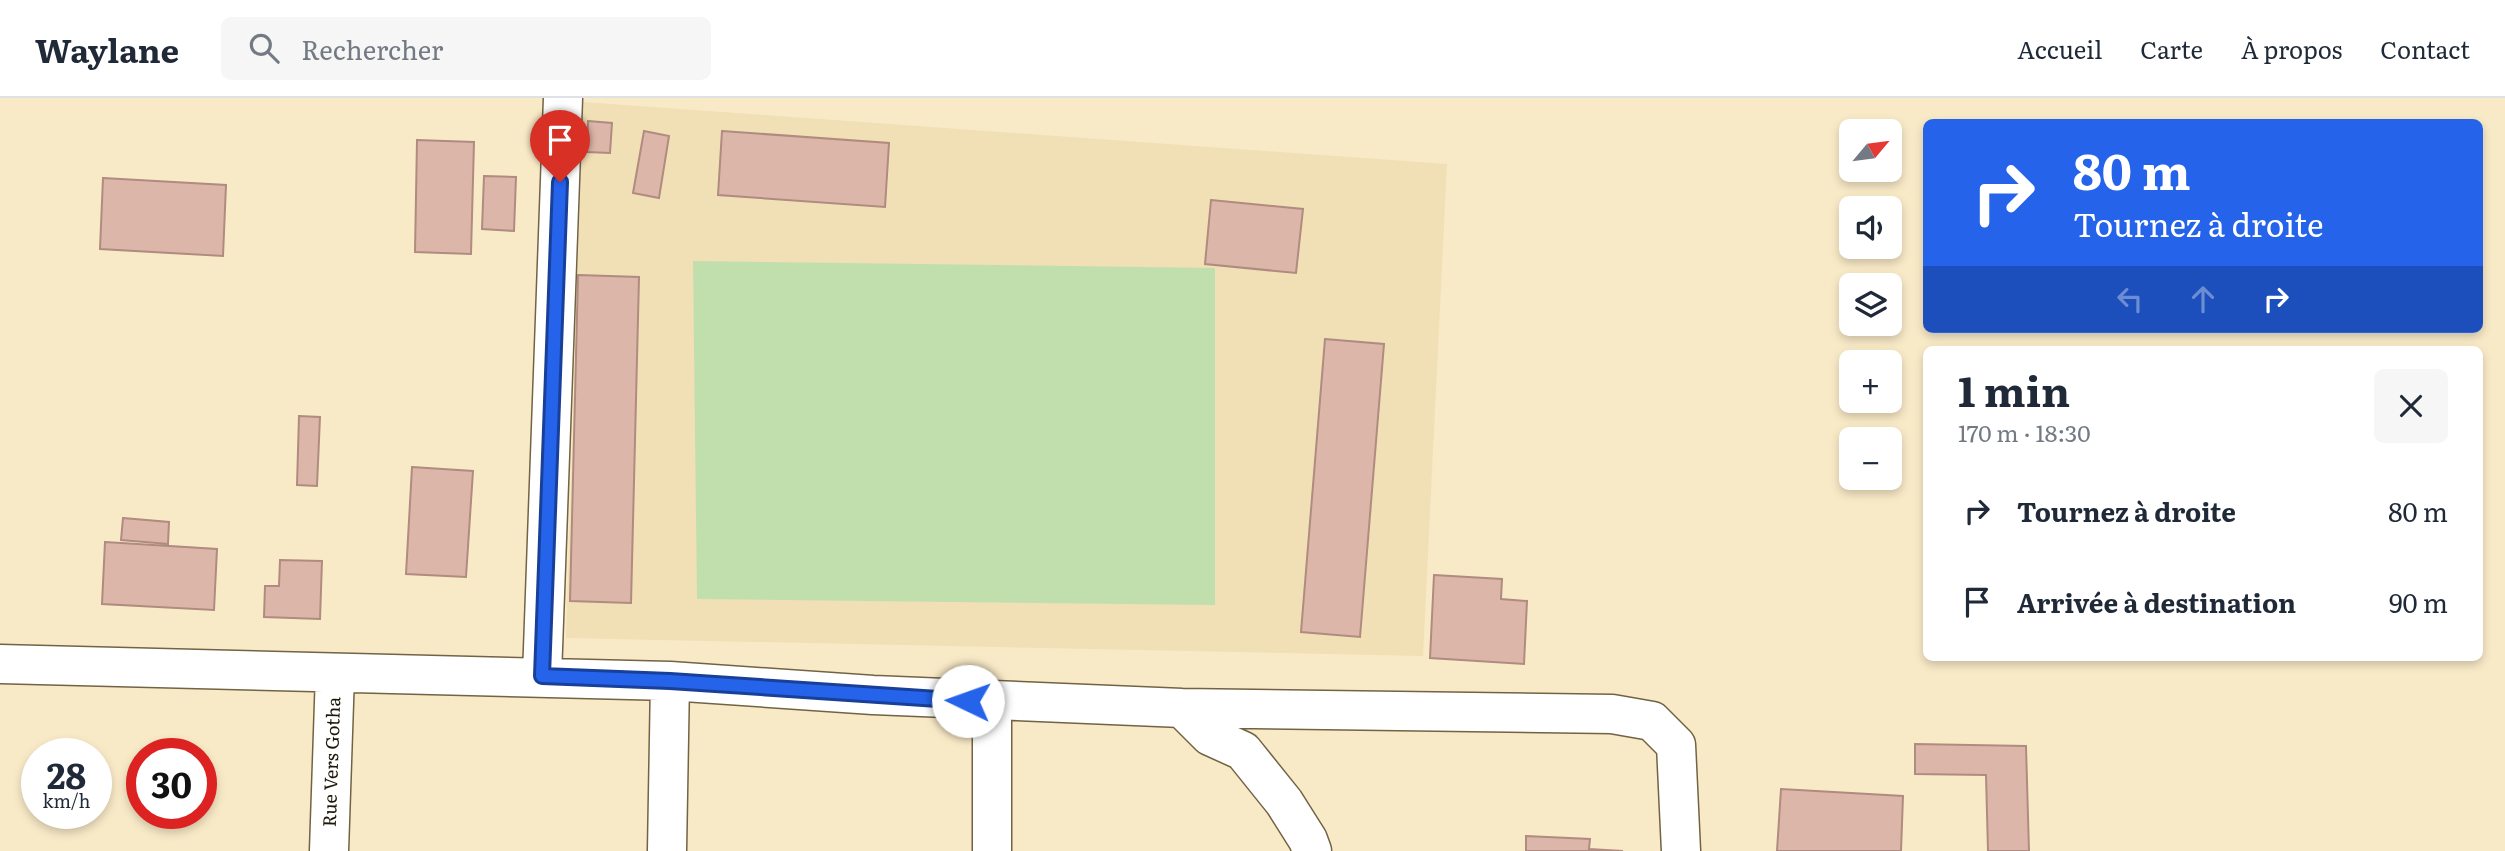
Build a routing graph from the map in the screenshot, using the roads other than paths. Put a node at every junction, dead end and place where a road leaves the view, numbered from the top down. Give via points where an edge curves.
1 (563, 98) edge
2 (0, 664) edge
3 (335, 673) junction
4 (542, 676) junction
5 (670, 681) junction
6 (992, 702) junction
7 (1182, 708) junction
8 (330, 851) edge
9 (667, 851) edge
10 (992, 851) edge
11 (1312, 851) edge
12 (1681, 851) edge

1 - 4 street
2 - 3 street
3 - 4 street
3 - 8 street, Rue Vers Gotha
4 - 5 street
5 - 6 street
5 - 9 street
6 - 7 street
6 - 10 street
7 - 11 street via 1210,736 1244,751 1284,803
7 - 12 street via 1612,714 1652,721 1676,745

